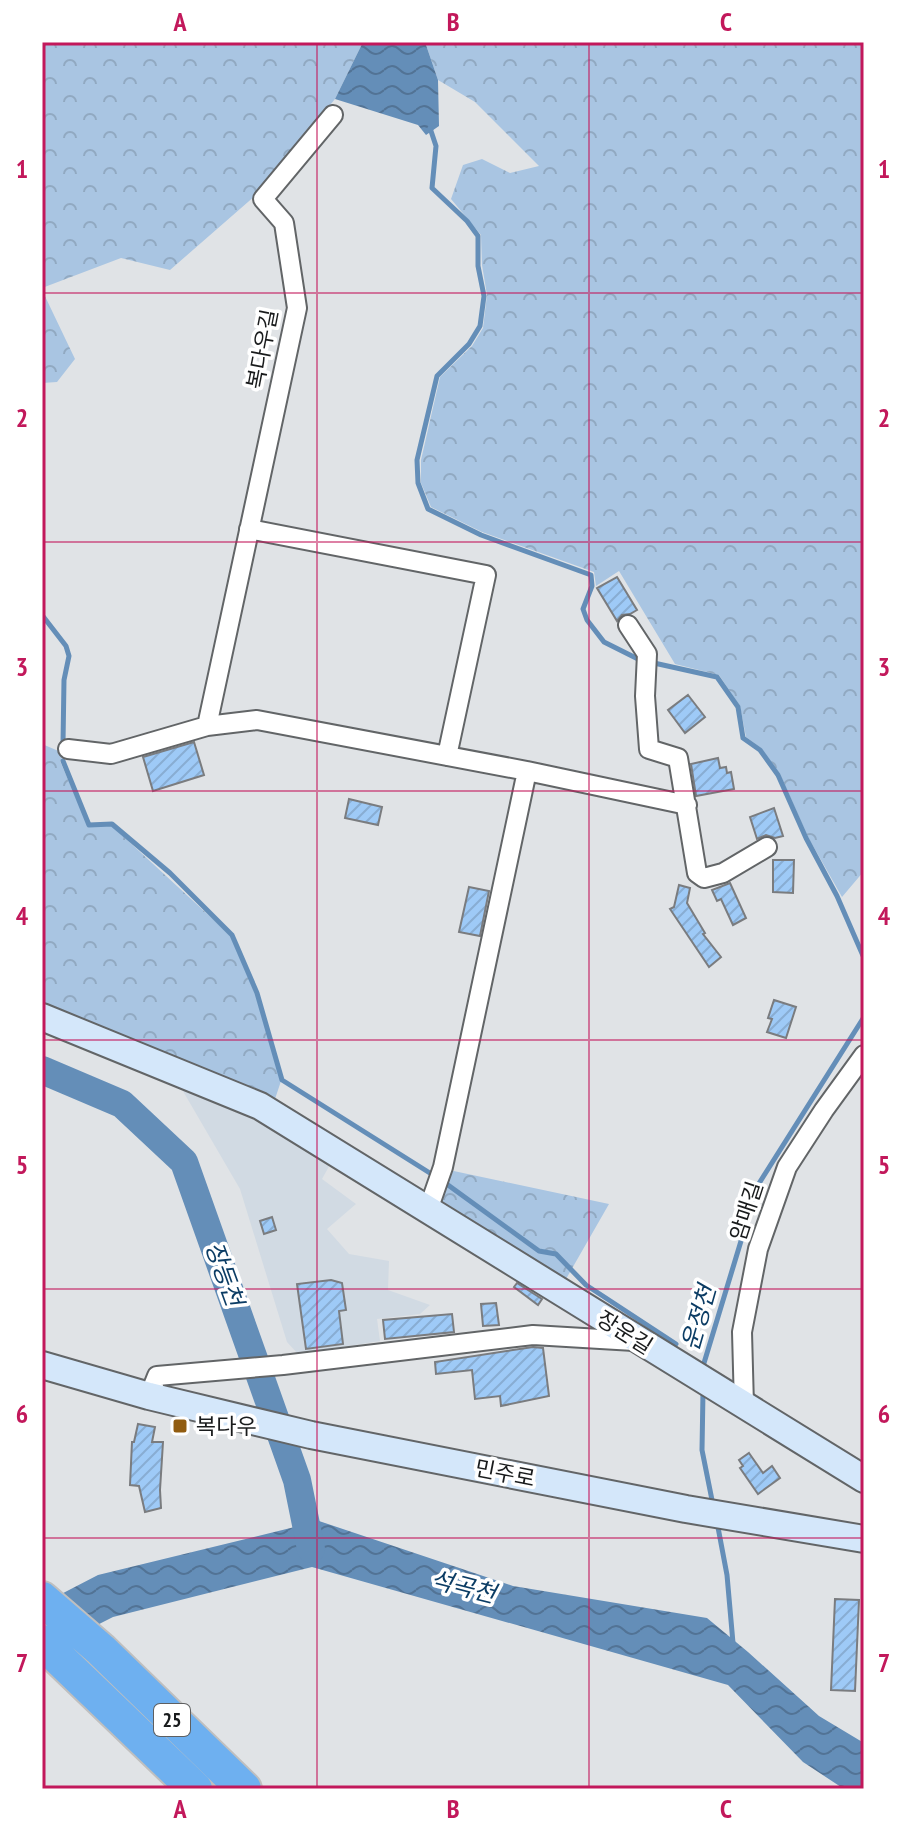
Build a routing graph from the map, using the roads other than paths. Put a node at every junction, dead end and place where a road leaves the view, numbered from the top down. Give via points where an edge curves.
1 (333, 115) dead end
2 (249, 529) junction
3 (628, 625) dead end
4 (207, 726) junction
5 (68, 749) dead end
6 (447, 756) junction
7 (527, 771) junction
8 (687, 805) junction
9 (767, 847) dead end
10 (42, 1017) edge
11 (864, 1055) edge
12 (428, 1210) junction
13 (641, 1341) junction
14 (42, 1365) edge
15 (149, 1396) junction
16 (737, 1401) junction
17 (864, 1479) edge
18 (864, 1539) edge
19 (42, 1599) edge
20 (42, 1642) edge
21 (195, 1789) edge
22 (244, 1789) edge

1 - 2 street, 복다우길 via 263,199 284,223 297,308
2 - 4 street, 복다우길
2 - 6 street via 486,575
3 - 8 street via 647,654 649,749 678,758
4 - 5 street via 111,754
4 - 6 street via 257,720
6 - 7 street
7 - 8 street
7 - 12 street via 443,1167
8 - 9 street via 697,873 704,878
10 - 12 street, 장운길 via 260,1106
11 - 16 street, 암매길 via 787,1167 758,1249 742,1332
12 - 13 street, 장운길
13 - 15 street via 533,1335 157,1376
13 - 16 street, 장운길
14 - 15 street, 민주로
15 - 18 street, 민주로 via 311,1435
16 - 17 street, 장운길
19 - 22 highway, 25
20 - 21 highway, 25

